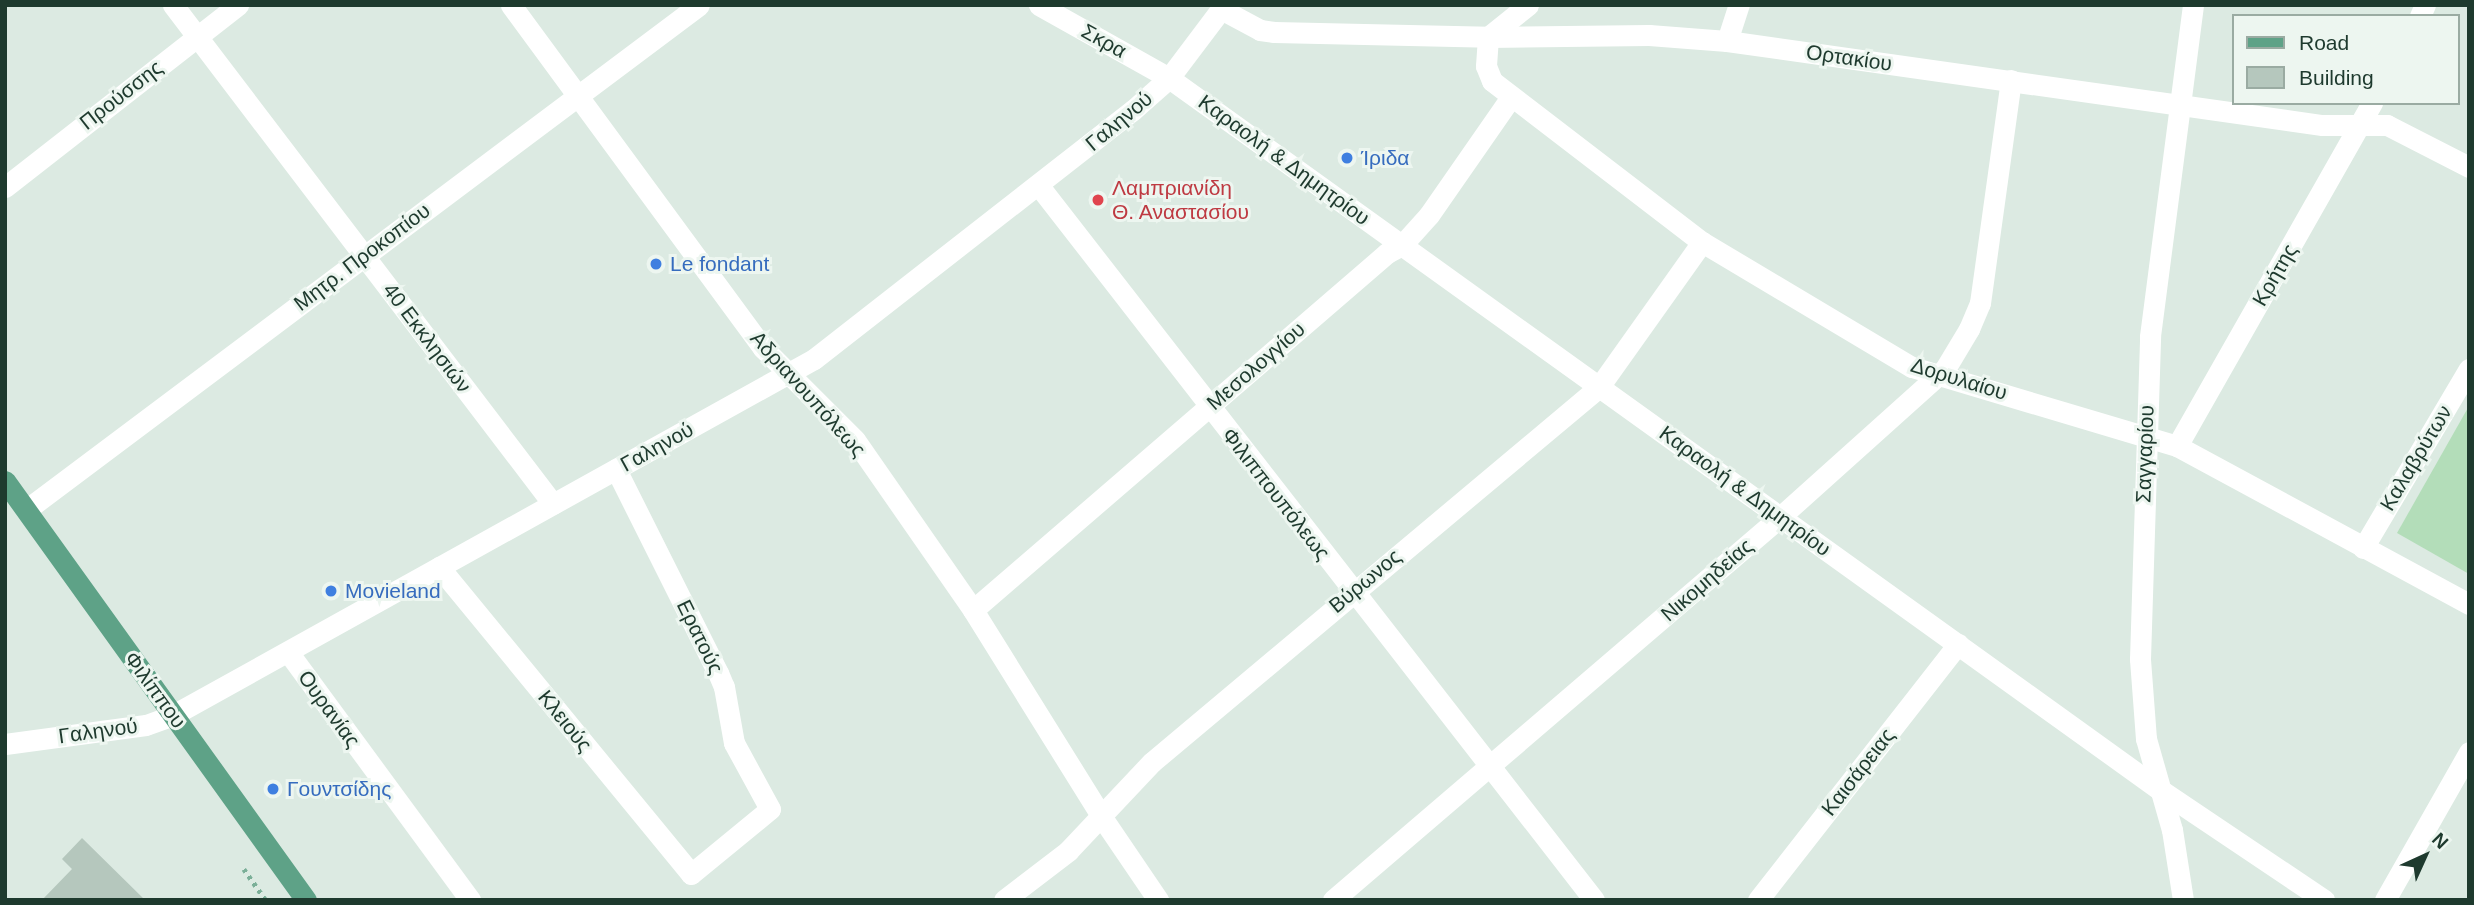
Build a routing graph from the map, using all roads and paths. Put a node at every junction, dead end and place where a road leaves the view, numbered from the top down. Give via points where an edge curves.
1 (173, 5) edge
2 (238, 5) edge
3 (511, 5) edge
4 (699, 5) edge
5 (1039, 5) edge
6 (1528, 5) edge
7 (1739, 5) edge
8 (2193, 5) edge
9 (1222, 7) edge
10 (196, 36) junction
11 (1488, 37) junction
12 (1727, 41) junction
13 (1169, 78) junction
14 (2011, 80) junction
15 (578, 96) junction
16 (1511, 97) junction
17 (2371, 105) edge
18 (2178, 106) junction
19 (2361, 124) junction
20 (2469, 167) edge
21 (1039, 186) junction
22 (5, 187) edge
23 (1702, 242) junction
24 (1402, 245) junction
25 (363, 256) junction
26 (2469, 369) edge
27 (788, 374) junction
28 (1941, 374) junction
29 (1599, 387) junction
30 (1208, 407) junction
31 (2146, 435) junction
32 (2177, 446) junction
33 (616, 469) junction
34 (5, 481) edge
35 (553, 504) junction
36 (26, 510) junction
37 (1780, 517) junction
38 (2363, 548) junction
39 (439, 567) junction
40 (1353, 592) junction
41 (2469, 604) edge
42 (973, 610) junction
43 (1958, 644) junction
44 (288, 652) junction
45 (173, 715) junction
46 (5, 744) edge
47 (2469, 752) edge
48 (1490, 767) junction
49 (2160, 789) junction
50 (1101, 816) junction
51 (691, 874) joint
52 (306, 900) edge
53 (470, 900) edge
54 (1004, 900) edge
55 (1158, 900) edge
56 (1333, 900) edge
57 (1594, 900) edge
58 (1758, 900) edge
59 (2183, 900) edge
60 (2324, 900) edge
61 (2385, 900) edge

1 - 10 street, 40 Εκκλησιών
2 - 10 street, Προύσσης
3 - 15 street, Αδριανουπόλεως
4 - 15 street, Μητρ. Προκοπίου
5 - 13 street, Σκρα
6 - 11 street
7 - 12 street
8 - 18 street, Σαγγαρίου
9 - 11 street, Ορτακίου via 1260,30 1274,32
9 - 13 street, Γαληνού
10 - 22 street, Προύσσης
10 - 25 street, 40 Εκκλησιών
11 - 12 street, Ορτακίου via 1649,35
11 - 16 street, Δορυλαίου via 1486,66 1492,81
12 - 14 street, Ορτακίου
13 - 21 street, Γαληνού
13 - 24 street, Καραολή & Δημητρίου
14 - 18 street, Ορτακίου
14 - 28 street, Νικομηδείας via 1978,310
15 - 25 street, Μητρ. Προκοπίου
15 - 27 street, Αδριανουπόλεως via 763,348
16 - 23 street, Δορυλαίου
16 - 24 street, Μεσολογγίου via 1429,215
17 - 19 street, Κρήτης
18 - 19 street, Ορτακίου via 2322,125
18 - 31 street, Σαγγαρίου via 2150,336
19 - 20 street, Ορτακίου via 2398,128
19 - 32 street, Κρήτης
21 - 27 street, Γαληνού via 835,344
21 - 30 street, Φιλιππουπόλεως
23 - 28 street, Δορυλαίου via 1904,363
23 - 29 street, Βύρωνος
24 - 29 street, Καραολή & Δημητρίου
24 - 30 street, Μεσολογγίου
25 - 35 street, 40 Εκκλησιών
25 - 36 street, Μητρ. Προκοπίου
26 - 38 street, Καλαβρύτων
27 - 33 street, Γαληνού
27 - 42 street, Αδριανουπόλεως via 855,440
28 - 31 street, Δορυλαίου
28 - 37 street, Νικομηδείας
29 - 37 street, Καραολή & Δημητρίου
29 - 40 street, Βύρωνος
30 - 40 street, Φιλιππουπόλεως
30 - 42 street, Μεσολογγίου
31 - 32 street, Δορυλαίου
31 - 49 street, Σαγγαρίου via 2140,680 2146,739
32 - 38 street, Δορυλαίου
33 - 35 street, Γαληνού
33 - 51 street, Ερατούς via 718,673 734,743 770,808
34 - 36 main road, Φιλίππου
35 - 39 street, Γαληνού
36 - 45 main road, Φιλίππου
37 - 43 street, Καραολή & Δημητρίου
37 - 48 street, Νικομηδείας
38 - 41 street, Δορυλαίου
39 - 44 street, Γαληνού
39 - 51 street, Κλειούς
40 - 48 street, Φιλιππουπόλεως
40 - 50 street, Βύρωνος via 1152,762
42 - 50 street, Αδριανουπόλεως
43 - 49 street, Καραολή & Δημητρίου
43 - 58 street, Καισάρειας
44 - 45 street, Γαληνού
44 - 53 street, Ουρανίας
45 - 46 street, Γαληνού via 146,725
45 - 52 main road, Φιλίππου
47 - 61 street
48 - 56 street, Νικομηδείας
48 - 57 street, Φιλιππουπόλεως
49 - 59 street, Σαγγαρίου via 2179,857
49 - 60 street, Καραολή & Δημητρίου
50 - 54 street, Βύρωνος via 1068,852
50 - 55 street, Αδριανουπόλεως

